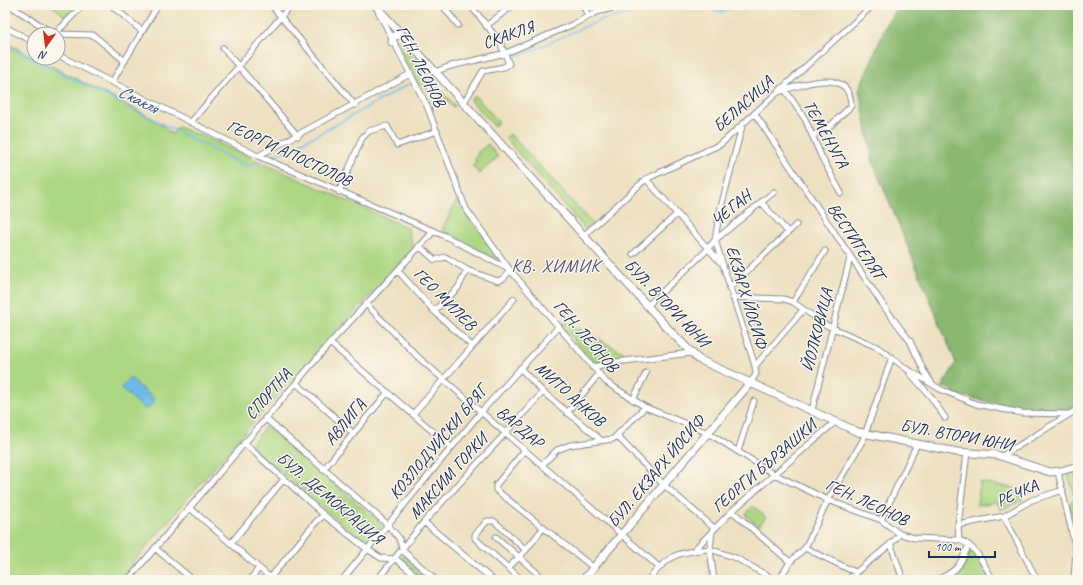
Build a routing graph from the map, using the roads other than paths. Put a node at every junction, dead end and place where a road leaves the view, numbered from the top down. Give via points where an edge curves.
1 (9, 5) edge
2 (83, 5) edge
3 (111, 5) edge
4 (158, 5) edge
5 (271, 5) edge
6 (291, 5) edge
7 (375, 5) edge
8 (442, 5) edge
9 (470, 5) edge
10 (513, 5) edge
11 (582, 5) edge
12 (594, 5) edge
13 (626, 5) edge
14 (873, 5) edge
15 (597, 12) junction
16 (281, 16) junction
17 (589, 16) junction
18 (458, 25) dead end
19 (43, 26) edge
20 (63, 26) edge
21 (486, 26) junction
22 (5, 28) edge
23 (142, 31) junction
24 (66, 34) edge
25 (401, 35) junction
26 (26, 38) edge
27 (392, 42) junction
28 (223, 48) dead end
29 (506, 53) junction
30 (66, 58) edge
31 (125, 61) junction
32 (238, 65) junction
33 (434, 72) junction
34 (410, 74) junction
35 (112, 82) junction
36 (785, 90) junction
37 (777, 93) junction
38 (463, 104) junction
39 (355, 105) junction
40 (755, 114) junction
41 (191, 122) junction
42 (742, 125) junction
43 (437, 131) junction
44 (814, 135) junction
45 (298, 136) junction
46 (258, 156) junction
47 (646, 179) junction
48 (339, 192) junction
49 (774, 192) dead end
50 (841, 193) dead end
51 (761, 202) junction
52 (677, 214) junction
53 (796, 225) dead end
54 (434, 232) junction
55 (788, 232) junction
56 (583, 236) junction
57 (715, 240) junction
58 (419, 246) junction
59 (708, 248) junction
60 (825, 251) dead end
61 (633, 254) dead end
62 (850, 258) junction
63 (722, 264) junction
64 (467, 270) junction
65 (510, 270) junction
66 (398, 271) junction
67 (729, 288) junction
68 (732, 297) junction
69 (514, 299) dead end
70 (793, 302) junction
71 (367, 305) junction
72 (647, 306) junction
73 (803, 310) junction
74 (434, 311) junction
75 (559, 326) junction
76 (831, 328) junction
77 (330, 343) junction
78 (472, 346) junction
79 (691, 353) junction
80 (892, 357) junction
81 (755, 366) junction
82 (592, 367) junction
83 (520, 368) junction
84 (907, 369) junction
85 (646, 373) dead end
86 (598, 375) junction
87 (444, 380) junction
88 (751, 382) junction
89 (296, 383) junction
90 (933, 385) junction
91 (388, 392) junction
92 (543, 392) junction
93 (633, 400) junction
94 (754, 401) dead end
95 (645, 406) junction
96 (1078, 409) edge
97 (812, 410) junction
98 (481, 412) junction
99 (567, 413) junction
100 (413, 414) junction
101 (1069, 414) junction
102 (265, 418) junction
103 (945, 418) dead end
104 (835, 422) junction
105 (354, 434) junction
106 (506, 434) junction
107 (708, 434) junction
108 (866, 434) junction
109 (617, 436) junction
110 (601, 440) junction
111 (244, 443) junction
112 (917, 444) junction
113 (451, 447) junction
114 (525, 450) junction
115 (738, 451) junction
116 (967, 453) junction
117 (1002, 456) junction
118 (543, 464) junction
119 (1078, 466) edge
120 (324, 470) junction
121 (1058, 472) junction
122 (774, 474) junction
123 (284, 479) junction
124 (664, 484) junction
125 (1063, 490) junction
126 (828, 500) junction
127 (190, 508) junction
128 (732, 511) junction
129 (324, 515) junction
130 (1004, 516) junction
131 (881, 520) junction
132 (424, 522) junction
133 (387, 524) junction
134 (958, 525) junction
135 (544, 528) junction
136 (713, 530) junction
137 (622, 534) junction
138 (900, 534) junction
139 (496, 537) dead end
140 (959, 540) junction
141 (231, 544) junction
142 (891, 545) junction
143 (969, 545) junction
144 (155, 548) junction
145 (402, 548) junction
146 (805, 548) junction
147 (367, 549) junction
148 (710, 549) junction
149 (526, 550) junction
150 (693, 550) junction
151 (518, 558) junction
152 (393, 560) junction
153 (790, 562) junction
154 (659, 567) junction
155 (259, 568) junction
156 (508, 568) junction
157 (594, 568) junction
158 (855, 572) junction
159 (271, 579) edge
160 (128, 580) edge
161 (193, 580) edge
162 (250, 580) edge
163 (342, 580) edge
164 (377, 580) edge
165 (420, 580) edge
166 (436, 580) edge
167 (493, 580) edge
168 (522, 580) edge
169 (545, 580) edge
170 (583, 580) edge
171 (648, 580) edge
172 (714, 580) edge
173 (775, 580) edge
174 (779, 580) edge
175 (848, 580) edge
176 (903, 580) edge
177 (937, 580) edge
178 (993, 580) edge
179 (1037, 580) edge
180 (1074, 580) edge

1 - 19 street
2 - 20 street
3 - 23 street
4 - 23 street
5 - 16 street
6 - 16 street
7 - 25 street, БУЛ. ВТОРИ ЮНИ
7 - 27 street, ГЕН. ЛЕОНОВ
8 - 18 street
9 - 21 street
10 - 21 street
11 - 17 street
12 - 15 street
13 - 15 street, СКАКЛЯ
14 - 37 street, БЕЛАСИЦА
15 - 17 street, СКАКЛЯ
16 - 32 street
16 - 39 street
17 - 29 street, СКАКЛЯ
21 - 29 street
22 - 26 street
23 - 31 street
24 - 31 street via 92,34
25 - 27 street via 394,36
25 - 33 street, БУЛ. ВТОРИ ЮНИ
27 - 34 street, ГЕН. ЛЕОНОВ
28 - 32 street
29 - 33 street, СКАКЛЯ
29 - 38 street via 509,64 483,71
30 - 35 street, ГЕОРГИ АПОСТОЛОВ
31 - 35 street
32 - 41 street
32 - 45 street
33 - 38 street, БУЛ. ВТОРИ ЮНИ
34 - 39 street
34 - 43 street, ГЕН. ЛЕОНОВ
35 - 41 street, ГЕОРГИ АПОСТОЛОВ
36 - 37 street
36 - 44 street, ТЕМЕНУГА
36 - 44 street via 814,80 834,82 847,89 851,97 851,106 829,126
37 - 40 street, БЕЛАСИЦА
38 - 56 street, БУЛ. ВТОРИ ЮНИ
39 - 45 street
40 - 42 street, БЕЛАСИЦА
40 - 62 street, ВЕСТИТЕЛЯТ
41 - 46 street, ГЕОРГИ АПОСТОЛОВ
42 - 47 street, БЕЛАСИЦА via 721,144
42 - 57 street, ЕКЗАРХ ЙОСИФ via 718,216
43 - 48 street via 398,145 387,126 369,132 362,138
43 - 65 street, ГЕН. ЛЕОНОВ via 466,209
44 - 50 street, ТЕМЕНУГА via 822,158
45 - 46 street
46 - 48 street, ГЕОРГИ АПОСТОЛОВ
47 - 52 street
47 - 56 street, БЕЛАСИЦА
48 - 54 street, ГЕОРГИ АПОСТОЛОВ
49 - 51 street, ЧЕГАН
51 - 55 street
51 - 57 street, ЧЕГАН
52 - 59 street
52 - 61 street
53 - 55 street
54 - 58 street, СПОРТНА
54 - 65 street, ГЕОРГИ АПОСТОЛОВ
55 - 67 street
56 - 72 street, БУЛ. ВТОРИ ЮНИ
57 - 59 street, ЧЕГАН
57 - 63 street, ЕКЗАРХ ЙОСИФ
58 - 64 street via 435,260 445,257
58 - 66 street, СПОРТНА
59 - 63 street
59 - 72 street, ЧЕГАН
60 - 70 street
62 - 76 street, ЙОЛКОВИЦА
62 - 90 street, ВЕСТИТЕЛЯТ via 910,341
63 - 67 street, ЕКЗАРХ ЙОСИФ
64 - 65 street via 498,281
64 - 74 street via 458,288
65 - 75 street, ГЕН. ЛЕОНОВ
66 - 71 street, СПОРТНА
66 - 74 street, ГЕО МИЛЕВ
67 - 68 street, ЕКЗАРХ ЙОСИФ
68 - 70 street via 784,299
68 - 81 street, ЕКЗАРХ ЙОСИФ
69 - 78 street
70 - 73 street
71 - 77 street, СПОРТНА
71 - 87 street, ВАРДАР
72 - 79 street, БУЛ. ВТОРИ ЮНИ
73 - 76 street
73 - 81 street
74 - 78 street, ГЕО МИЛЕВ
75 - 82 street, ГЕН. ЛЕОНОВ
75 - 83 street, КОЗЛОДУЙСКИ БРЯГ
76 - 80 street via 878,347
76 - 97 street, ЙОЛКОВИЦА
77 - 89 street, СПОРТНА
77 - 91 street
78 - 87 street
79 - 82 street
79 - 88 street, БУЛ. ВТОРИ ЮНИ
80 - 84 street
80 - 108 street
81 - 88 street, ЕКЗАРХ ЙОСИФ via 756,374
82 - 86 street, ГЕН. ЛЕОНОВ
83 - 92 street, МИТО АНКОВ
83 - 98 street, КОЗЛОДУЙСКИ БРЯГ
84 - 90 street
84 - 103 street via 932,397
85 - 93 street
86 - 93 street, ГЕН. ЛЕОНОВ
86 - 99 street
87 - 98 street, ВАРДАР
87 - 100 street
88 - 97 street, БУЛ. ВТОРИ ЮНИ
88 - 107 street, БУЛ. ЕКЗАРХ ЙОСИФ
89 - 102 street, СПОРТНА
89 - 105 street
90 - 101 street via 976,404 1002,410 1039,415
91 - 100 street
91 - 105 street, АВЛИГА
92 - 99 street, МИТО АНКОВ
92 - 106 street, МАКСИМ ГОРКИ
93 - 95 street, ГЕН. ЛЕОНОВ
94 - 115 street
95 - 107 street, ГЕН. ЛЕОНОВ
95 - 109 street
96 - 101 street
97 - 104 street, БУЛ. ВТОРИ ЮНИ
98 - 106 street, ВАРДАР
98 - 113 street, КОЗЛОДУЙСКИ БРЯГ
99 - 110 street, МИТО АНКОВ
100 - 113 street
101 - 117 street
102 - 111 street, СПОРТНА
102 - 120 street, БУЛ. ДЕМОКРАЦИЯ
104 - 108 street, БУЛ. ВТОРИ ЮНИ
104 - 122 street, ГЕОРГИ БЪРЗАШКИ
105 - 120 street, АВЛИГА
106 - 114 street, ВАРДАР
106 - 132 street, МАКСИМ ГОРКИ
107 - 115 street, ГЕН. ЛЕОНОВ
107 - 124 street, БУЛ. ЕКЗАРХ ЙОСИФ
108 - 112 street, БУЛ. ВТОРИ ЮНИ
108 - 126 street
109 - 110 street
109 - 124 street
110 - 118 street via 557,450
111 - 123 street, БУЛ. ДЕМОКРАЦИЯ
111 - 127 street, СПОРТНА
112 - 116 street, БУЛ. ВТОРИ ЮНИ
112 - 131 street
113 - 133 street, КОЗЛОДУЙСКИ БРЯГ
114 - 118 street, ВАРДАР
114 - 135 street via 495,487
115 - 122 street, ГЕН. ЛЕОНОВ
116 - 117 street, БУЛ. ВТОРИ ЮНИ
116 - 134 street
117 - 121 street, БУЛ. ВТОРИ ЮНИ via 1042,470
118 - 137 street, ВАРДАР
119 - 121 street
120 - 133 street, БУЛ. ДЕМОКРАЦИЯ
121 - 125 street
122 - 126 street, ГЕН. ЛЕОНОВ
122 - 128 street, ГЕОРГИ БЪРЗАШКИ
123 - 129 street, БУЛ. ДЕМОКРАЦИЯ
123 - 141 street
124 - 136 street
124 - 137 street, БУЛ. ЕКЗАРХ ЙОСИФ
125 - 130 street, РЕЧКА via 1032,500
125 - 180 street via 1076,550
126 - 131 street, ГЕН. ЛЕОНОВ
126 - 146 street
127 - 141 street
127 - 144 street, СПОРТНА
128 - 136 street, ГЕОРГИ БЪРЗАШКИ
128 - 153 street
129 - 147 street, БУЛ. ДЕМОКРАЦИЯ
129 - 159 street
130 - 134 street, РЕЧКА
130 - 179 street
131 - 138 street, ГЕН. ЛЕОНОВ
132 - 145 street, МАКСИМ ГОРКИ
132 - 167 street
133 - 145 street, БУЛ. ДЕМОКРАЦИЯ via 399,538
133 - 147 street, КОЗЛОДУЙСКИ БРЯГ
134 - 140 street
135 - 149 street
135 - 157 street
136 - 148 street
136 - 150 street, ГЕОРГИ БЪРЗАШКИ
137 - 154 street, ВАРДАР
137 - 157 street, БУЛ. ЕКЗАРХ ЙОСИФ
138 - 140 street, ГЕН. ЛЕОНОВ via 915,538
138 - 142 street
139 - 151 street
140 - 143 street, ГЕН. ЛЕОНОВ
141 - 155 street
142 - 158 street
142 - 176 street
143 - 177 street via 959,567
143 - 178 street, ГЕН. ЛЕОНОВ
144 - 160 street, СПОРТНА
144 - 161 street
145 - 152 street, МАКСИМ ГОРКИ
145 - 166 street, БУЛ. ДЕМОКРАЦИЯ
146 - 153 street
146 - 158 street
147 - 152 street, БУЛ. ДЕМОКРАЦИЯ via 378,557
147 - 163 street, КОЗЛОДУЙСКИ БРЯГ
148 - 150 street
148 - 172 street
148 - 173 street via 736,558
149 - 151 street
149 - 156 street via 494,521 487,521 475,535 476,538
150 - 154 street via 670,557
151 - 156 street
151 - 169 street
152 - 164 street, МАКСИМ ГОРКИ
152 - 165 street, БУЛ. ДЕМОКРАЦИЯ via 396,559
153 - 174 street
154 - 171 street
155 - 159 street
155 - 162 street
156 - 168 street
157 - 170 street, БУЛ. ЕКЗАРХ ЙОСИФ
158 - 175 street

